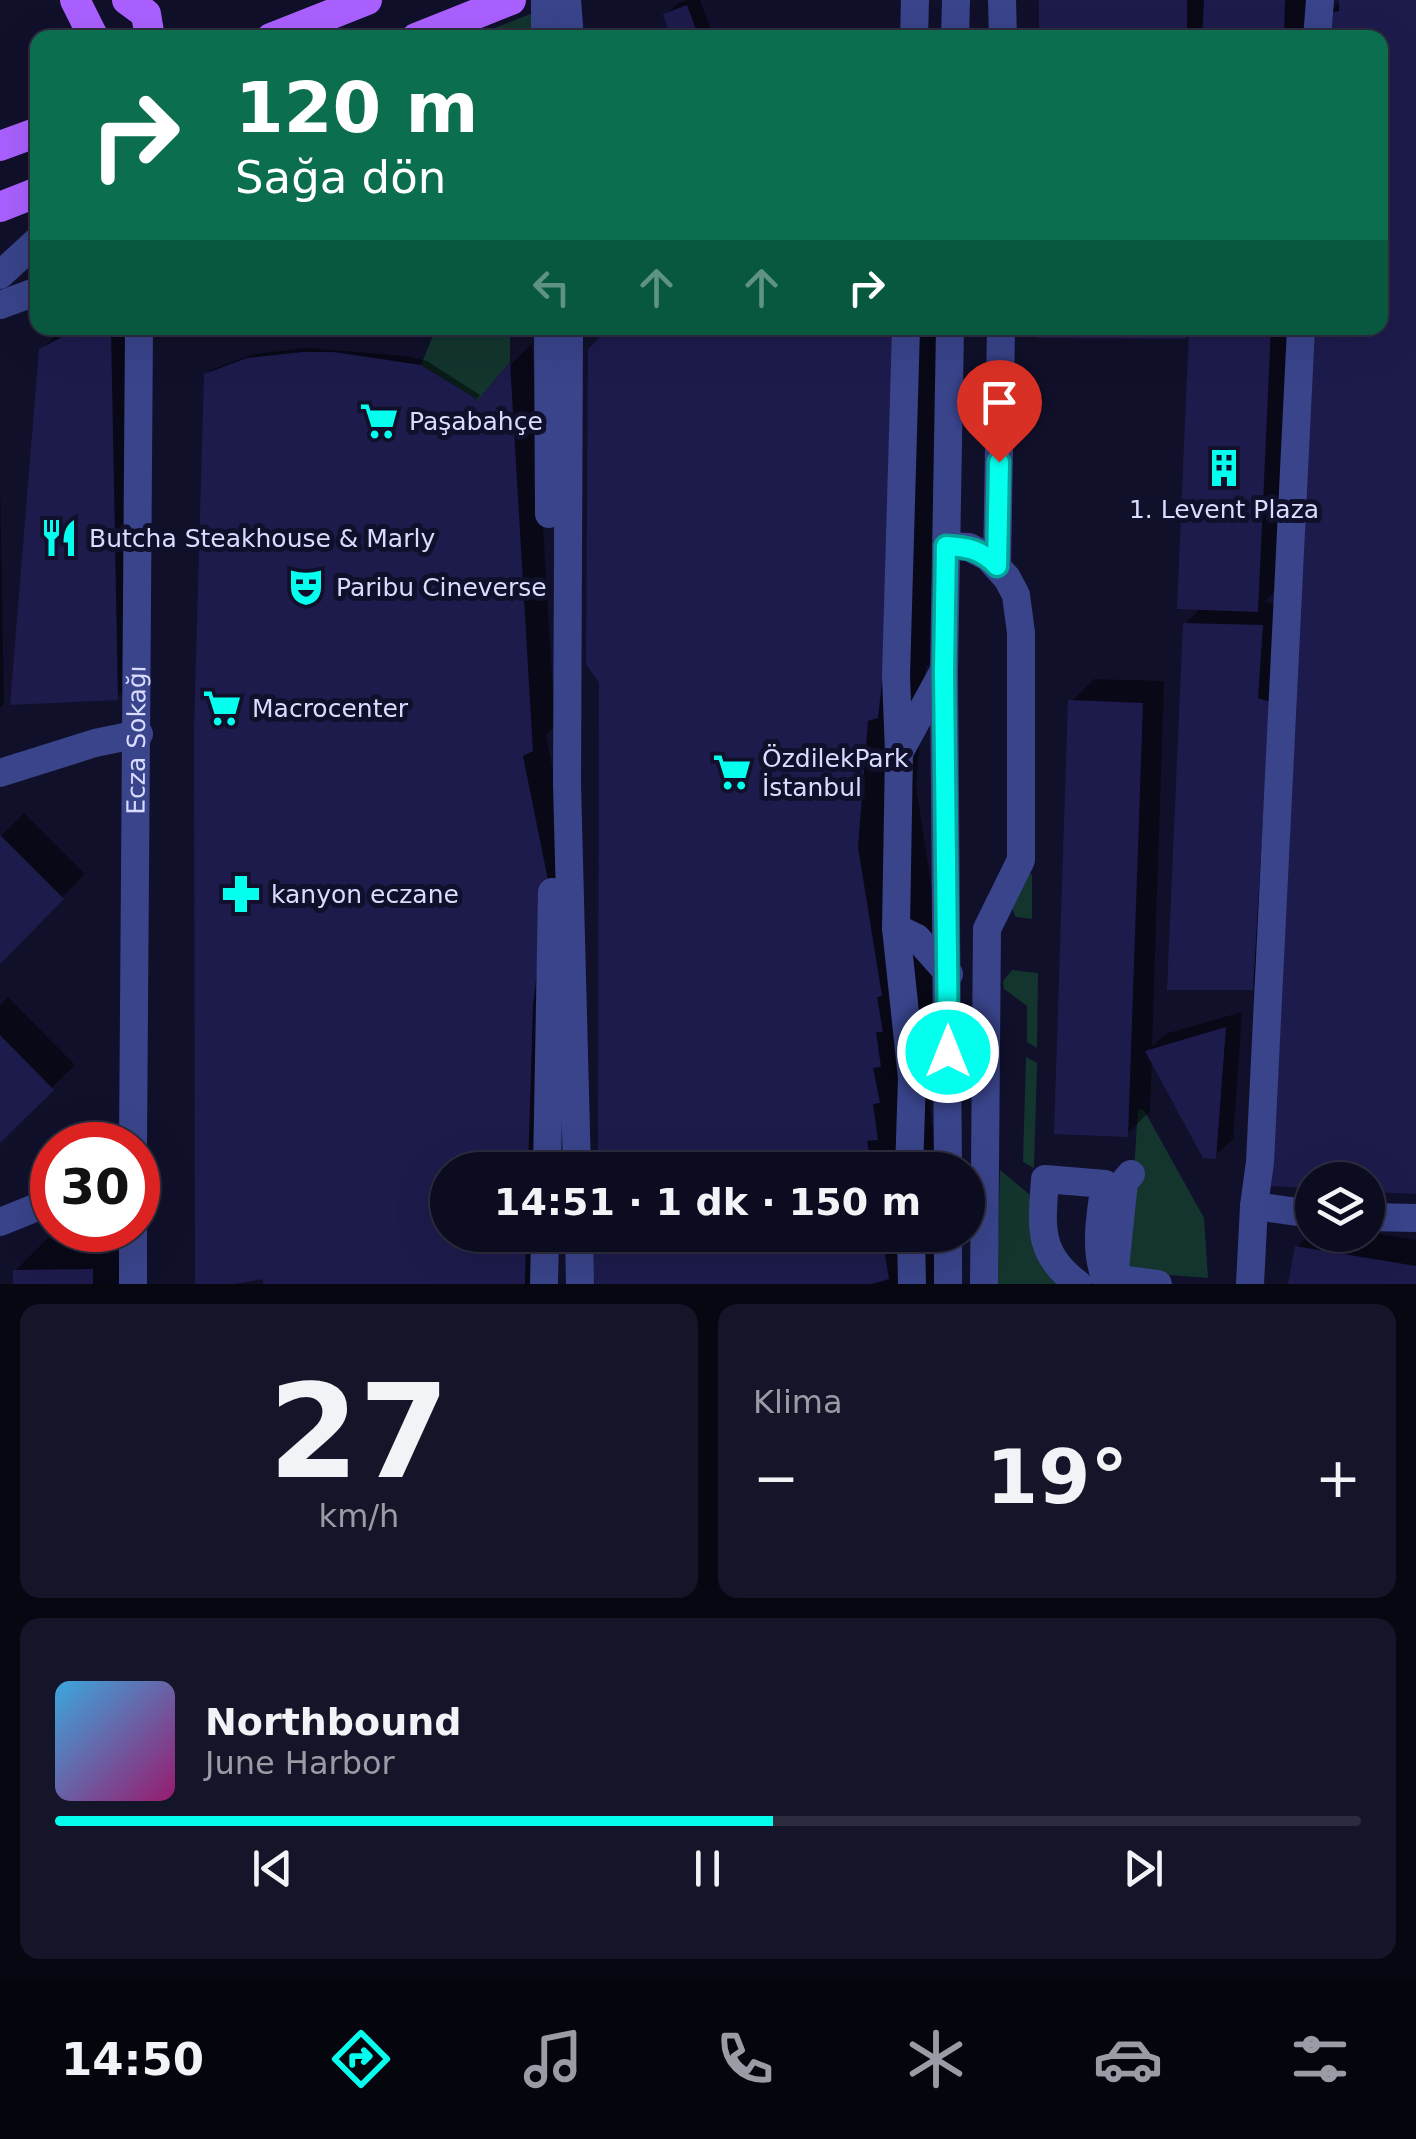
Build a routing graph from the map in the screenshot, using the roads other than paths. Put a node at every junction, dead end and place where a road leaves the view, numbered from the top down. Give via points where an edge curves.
1 (75, 0) edge
2 (127, 0) edge
3 (367, 0) edge
4 (512, 0) edge
5 (544, 0) edge
6 (567, 0) edge
7 (915, 0) edge
8 (956, 0) edge
9 (1002, 0) edge
10 (1320, 0) edge
11 (88, 30) edge
12 (149, 30) edge
13 (292, 30) edge
14 (436, 30) edge
15 (545, 30) edge
16 (569, 30) edge
17 (914, 30) edge
18 (955, 30) edge
19 (1003, 30) edge
20 (1318, 30) edge
21 (30, 135) edge
22 (0, 146) edge
23 (30, 195) edge
24 (0, 207) edge
25 (30, 247) edge
26 (0, 274) edge
27 (30, 294) edge
28 (0, 305) edge
29 (140, 335) edge
30 (548, 335) edge
31 (569, 335) edge
32 (906, 335) edge
33 (950, 335) edge
34 (1001, 335) edge
35 (1301, 335) edge
36 (946, 546) junction
37 (997, 566) junction
38 (944, 671) junction
39 (883, 676) dead end
40 (138, 734) junction
41 (900, 752) junction
42 (0, 773) edge
43 (896, 928) junction
44 (949, 974) junction
45 (133, 1122) edge
46 (546, 1152) edge
47 (577, 1152) edge
48 (910, 1152) edge
49 (948, 1152) edge
50 (979, 1152) edge
51 (1132, 1174) dead end
52 (1254, 1206) junction
53 (30, 1210) edge
54 (1295, 1212) edge
55 (1385, 1217) edge
56 (1416, 1218) edge
57 (0, 1222) edge
58 (133, 1252) edge
59 (545, 1252) edge
60 (579, 1252) edge
61 (911, 1252) edge
62 (948, 1252) edge
63 (980, 1252) edge
64 (133, 1284) edge
65 (544, 1284) edge
66 (580, 1284) edge
67 (912, 1284) edge
68 (948, 1284) edge
69 (984, 1284) edge
70 (1078, 1284) edge
71 (1108, 1284) edge
72 (1158, 1284) edge
73 (1250, 1284) edge

1 - 11 main road
2 - 12 main road via 146,14
3 - 13 main road
4 - 14 main road
5 - 15 street
6 - 16 street
7 - 17 street
8 - 18 street
9 - 19 street
10 - 20 street
21 - 22 main road
23 - 24 main road
25 - 26 street
27 - 28 street
29 - 40 street, Ecza Sokağı
30 - 46 street via 552,882
31 - 47 street via 567,784
32 - 41 street via 896,676
33 - 36 street
34 - 37 street
35 - 52 street
36 - 37 street via 969,547
36 - 38 street
37 - 50 street via 1016,594 1021,632 1021,860 987,929
38 - 41 street
38 - 44 street
39 - 41 street via 889,677 890,748
40 - 42 street
40 - 45 street, Ecza Sokağı
41 - 43 street
43 - 44 street via 918,938
43 - 48 street via 912,1078
44 - 49 street
51 - 72 street via 1124,1182 1115,1268 1121,1279
52 - 54 street
52 - 73 street
53 - 57 street
55 - 56 street
58 - 64 street
59 - 65 street
60 - 66 street
61 - 67 street
62 - 68 street
63 - 69 street
70 - 71 street via 1056,1266 1041,1230 1045,1179 1104,1184 1099,1240

